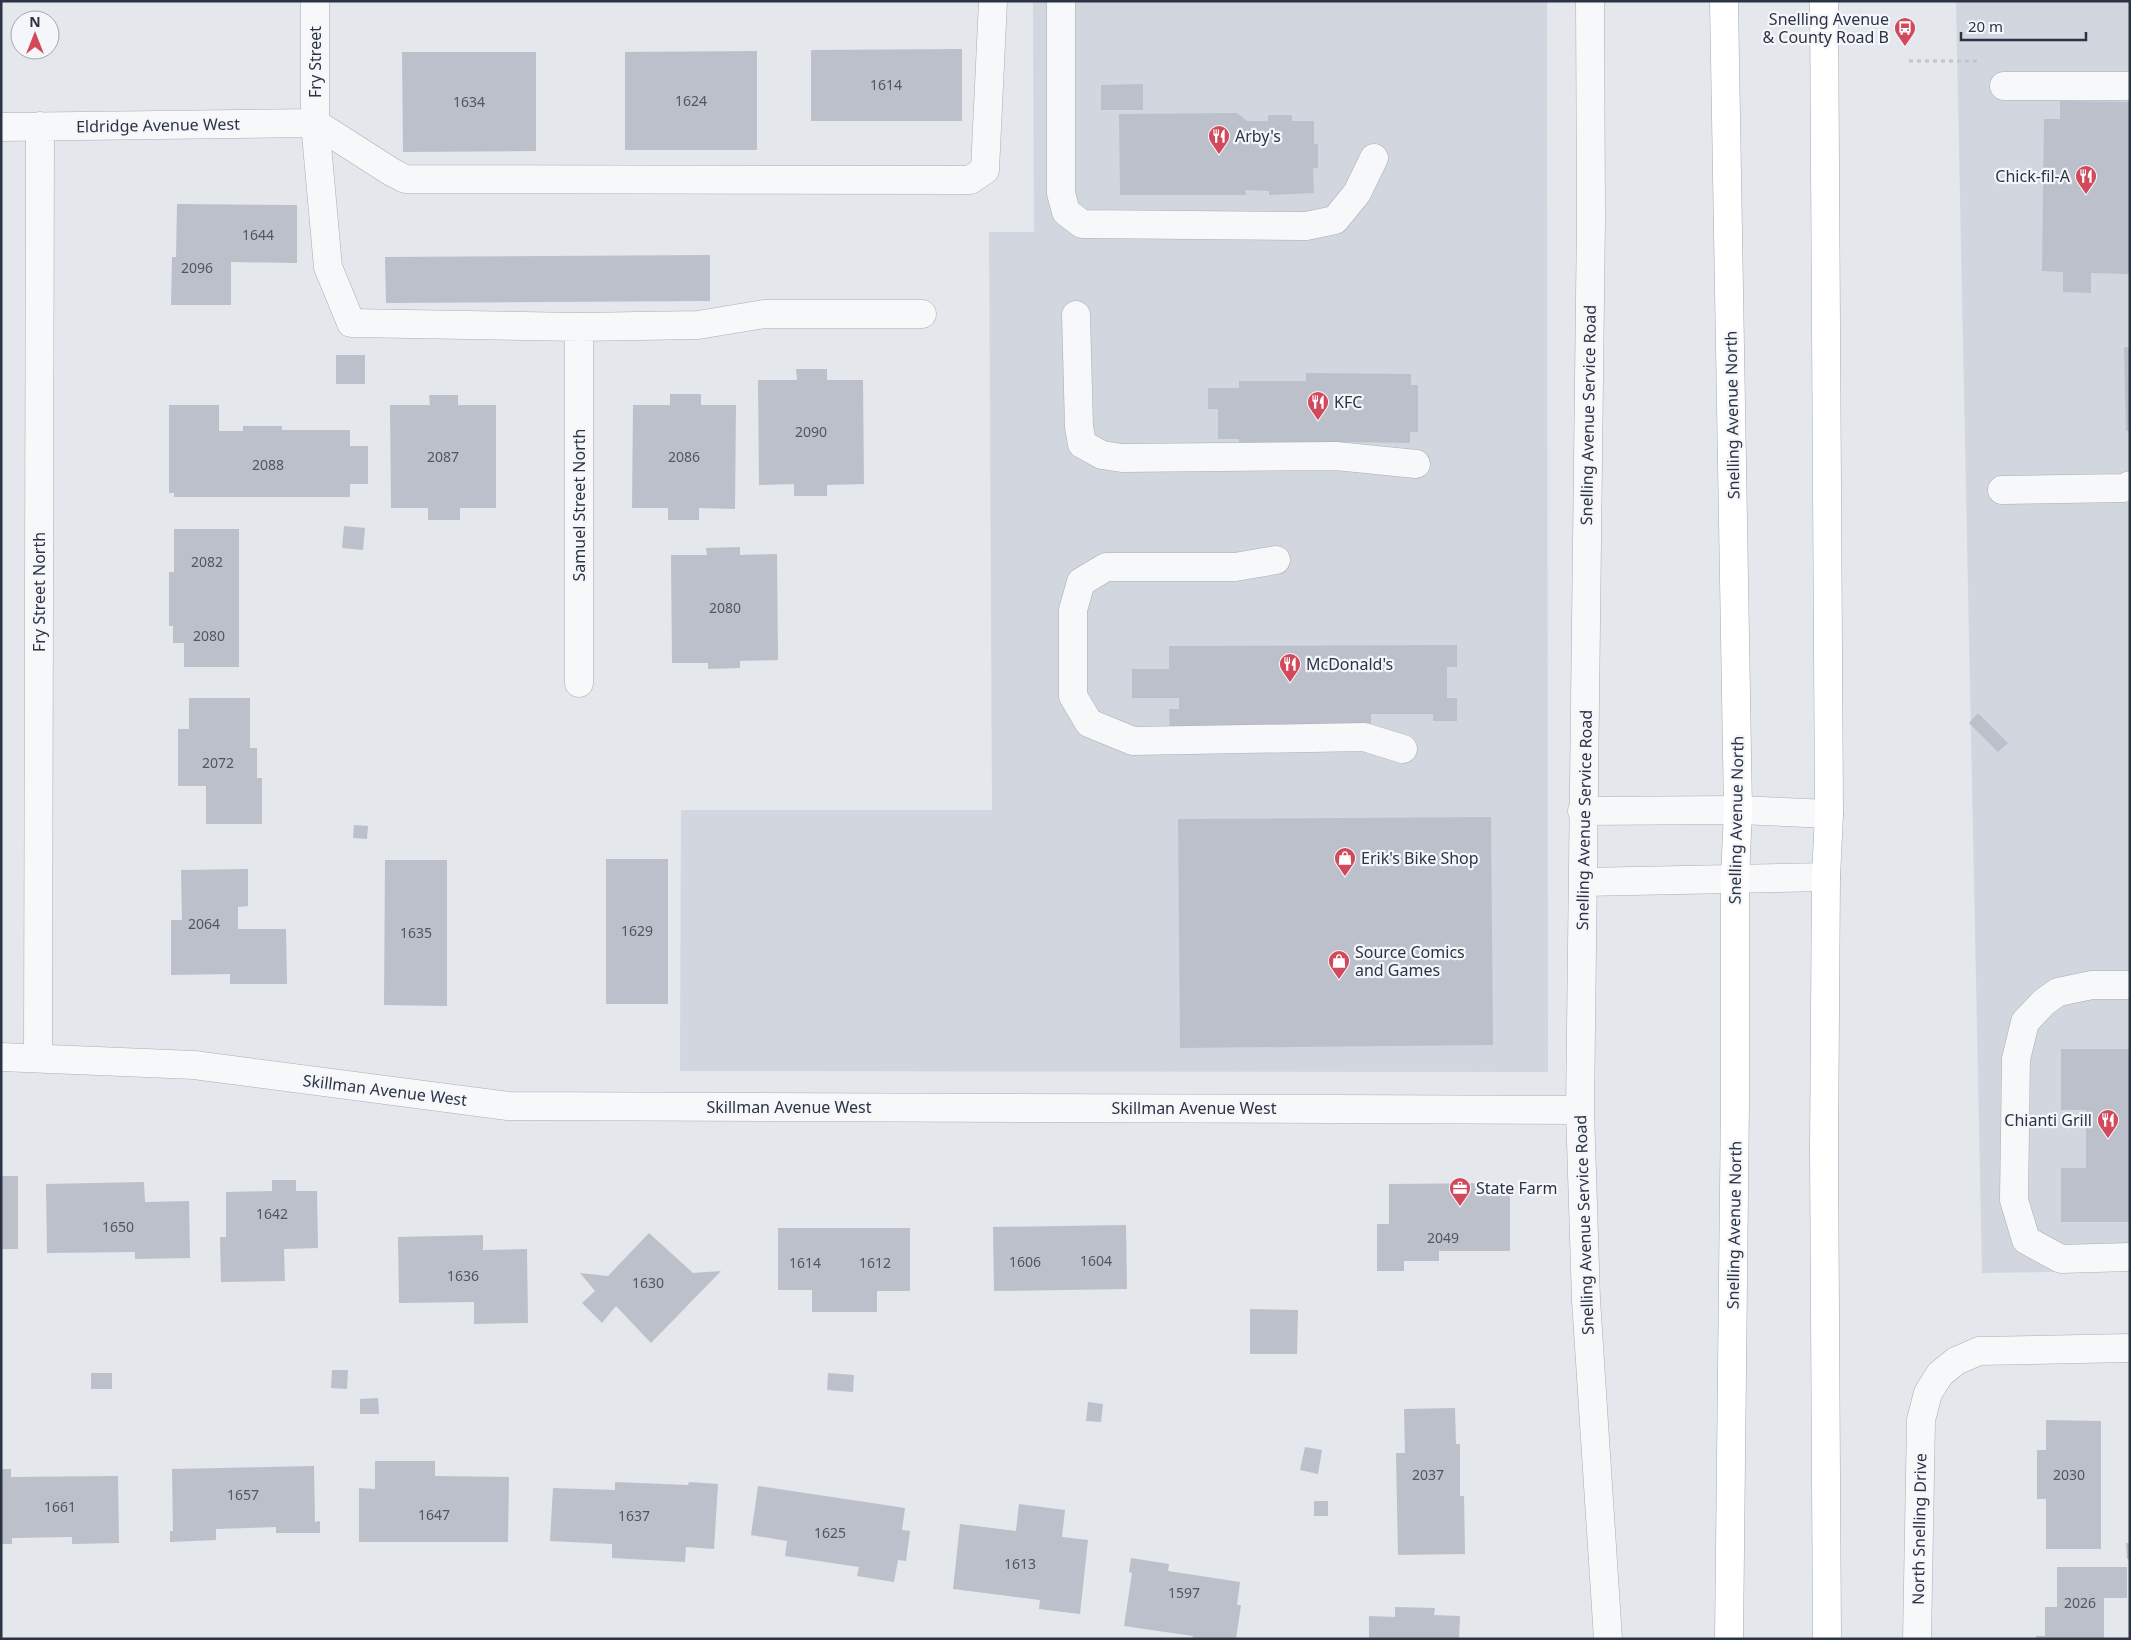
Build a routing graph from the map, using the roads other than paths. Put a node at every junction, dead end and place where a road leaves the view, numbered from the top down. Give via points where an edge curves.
1 (315, 1) edge
2 (993, 1) edge
3 (1590, 1) edge
4 (1724, 1) edge
5 (1824, 1) edge
6 (1061, 13) edge
7 (2004, 86) dead end
8 (2130, 86) edge
9 (315, 123) junction
10 (1, 126) edge
11 (40, 126) junction
12 (1374, 158) dead end
13 (922, 314) dead end
14 (1076, 315) dead end
15 (579, 327) junction
16 (1416, 464) dead end
17 (2130, 485) edge
18 (2002, 490) dead end
19 (1276, 560) dead end
20 (579, 683) dead end
21 (1403, 749) dead end
22 (1738, 810) junction
23 (1582, 811) junction
24 (1829, 814) junction
25 (1826, 878) junction
26 (1735, 879) junction
27 (1583, 882) junction
28 (2130, 985) edge
29 (1, 1057) edge
30 (38, 1057) junction
31 (1580, 1110) junction
32 (2130, 1257) edge
33 (2130, 1348) edge
34 (1608, 1639) edge
35 (1729, 1639) edge
36 (1827, 1639) edge
37 (1917, 1639) edge

1 - 9 street, Fry Street
2 - 9 street via 985,170 970,180 405,179
3 - 23 street, Snelling Avenue Service Road via 1591,217
4 - 22 main road, Snelling Avenue North
5 - 24 main road
6 - 12 street via 1061,193 1066,212 1082,224 1306,226 1335,220 1357,193
7 - 8 street
9 - 11 street, Eldridge Avenue West
9 - 15 street, Fry Street via 328,266 351,322
10 - 11 street, Eldridge Avenue West
11 - 30 street, Fry Street North
13 - 15 street via 764,314 698,325
14 - 16 street via 1078,427 1082,444 1102,454 1122,458 1336,456
15 - 20 street, Samuel Street North
17 - 18 street via 2124,488
19 - 21 street via 1235,567 1106,567 1082,582 1073,610 1073,696 1089,723 1134,741 1364,736
22 - 23 street
22 - 24 street
22 - 26 main road, Snelling Avenue North
23 - 27 street, Snelling Avenue Service Road
24 - 25 main road
25 - 26 street
25 - 36 main road
26 - 27 street
26 - 35 main road, Snelling Avenue North
27 - 31 street, Snelling Avenue Service Road
28 - 32 street via 2092,985 2058,992 2025,1022 2016,1058 2014,1200 2026,1240 2061,1259
29 - 30 street, Skillman Avenue West
30 - 31 street, Skillman Avenue West via 194,1066 508,1106
31 - 34 street, Snelling Avenue Service Road via 1586,1300
33 - 37 street, North Snelling Drive via 1979,1351 1956,1361 1940,1374 1928,1393 1921,1420

